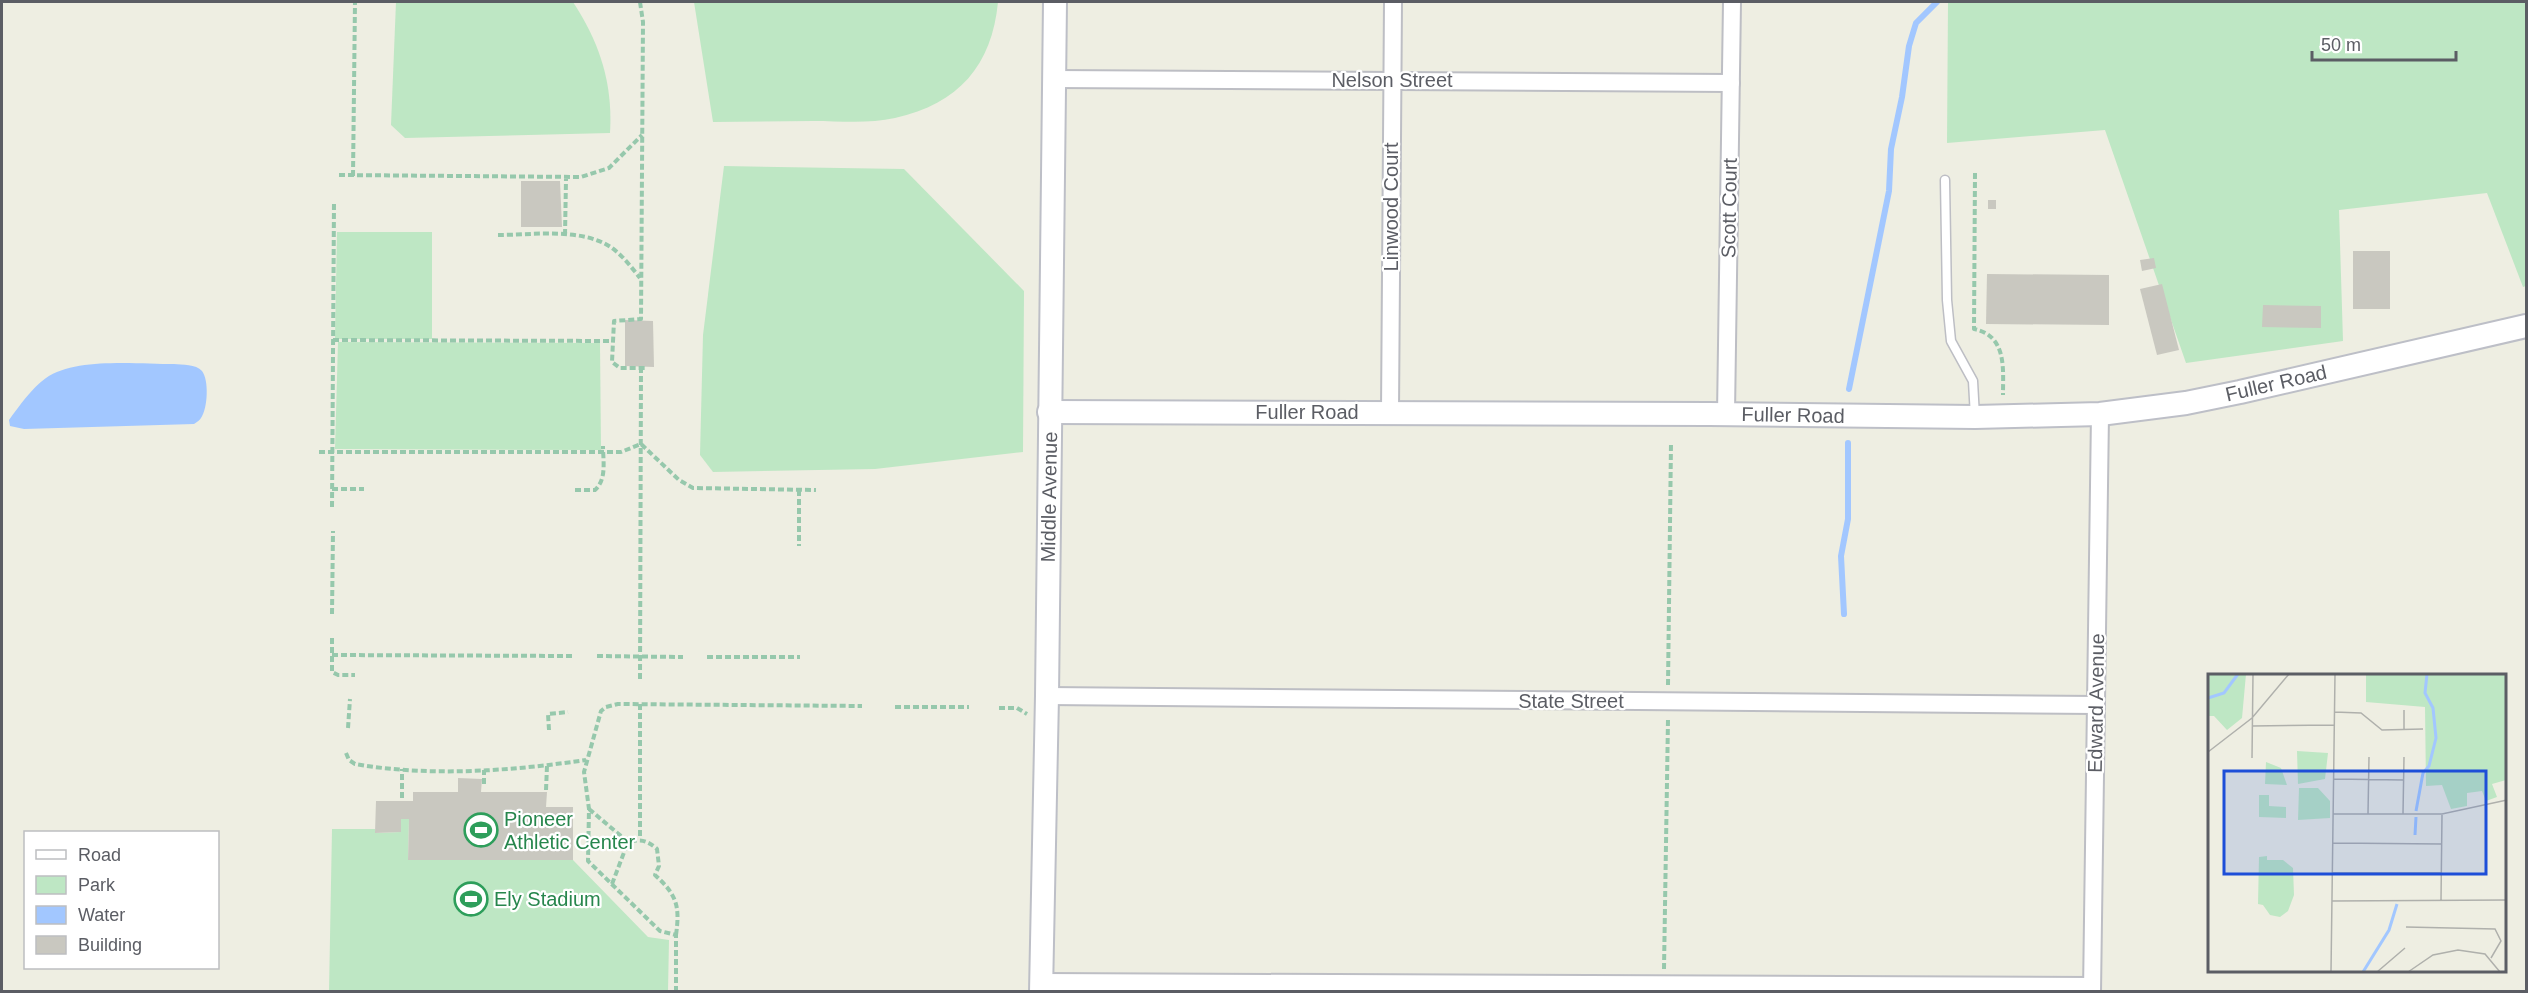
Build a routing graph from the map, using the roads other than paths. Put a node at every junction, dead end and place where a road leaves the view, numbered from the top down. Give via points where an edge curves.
1 (1055, 2) edge
2 (1393, 2) edge
3 (1732, 2) edge
4 (1054, 79) junction
5 (1392, 80) junction
6 (1731, 83) junction
7 (1945, 180) dead end
8 (2526, 326) edge
9 (1049, 412) junction
10 (1390, 412) junction
11 (1726, 414) junction
12 (2100, 414) junction
13 (1976, 417) junction
14 (1047, 696) junction
15 (2096, 705) junction
16 (1041, 987) edge
17 (2092, 989) edge

1 - 4 street, Middle Avenue
2 - 5 street, Linwood Court
3 - 6 street, Scott Court
4 - 5 street, Nelson Street
4 - 9 street, Middle Avenue
5 - 6 street, Nelson Street
5 - 10 street, Linwood Court
6 - 11 street, Scott Court
7 - 13 lane via 1951,341 1973,381
8 - 12 street, Fuller Road via 2240,392
9 - 10 street, Fuller Road
9 - 14 street, Middle Avenue
10 - 11 street, Fuller Road
11 - 13 street, Fuller Road
12 - 13 street, Fuller Road
12 - 15 street, Edward Avenue
14 - 15 street, State Street
14 - 16 street, Middle Avenue
15 - 17 street, Edward Avenue
16 - 17 street

